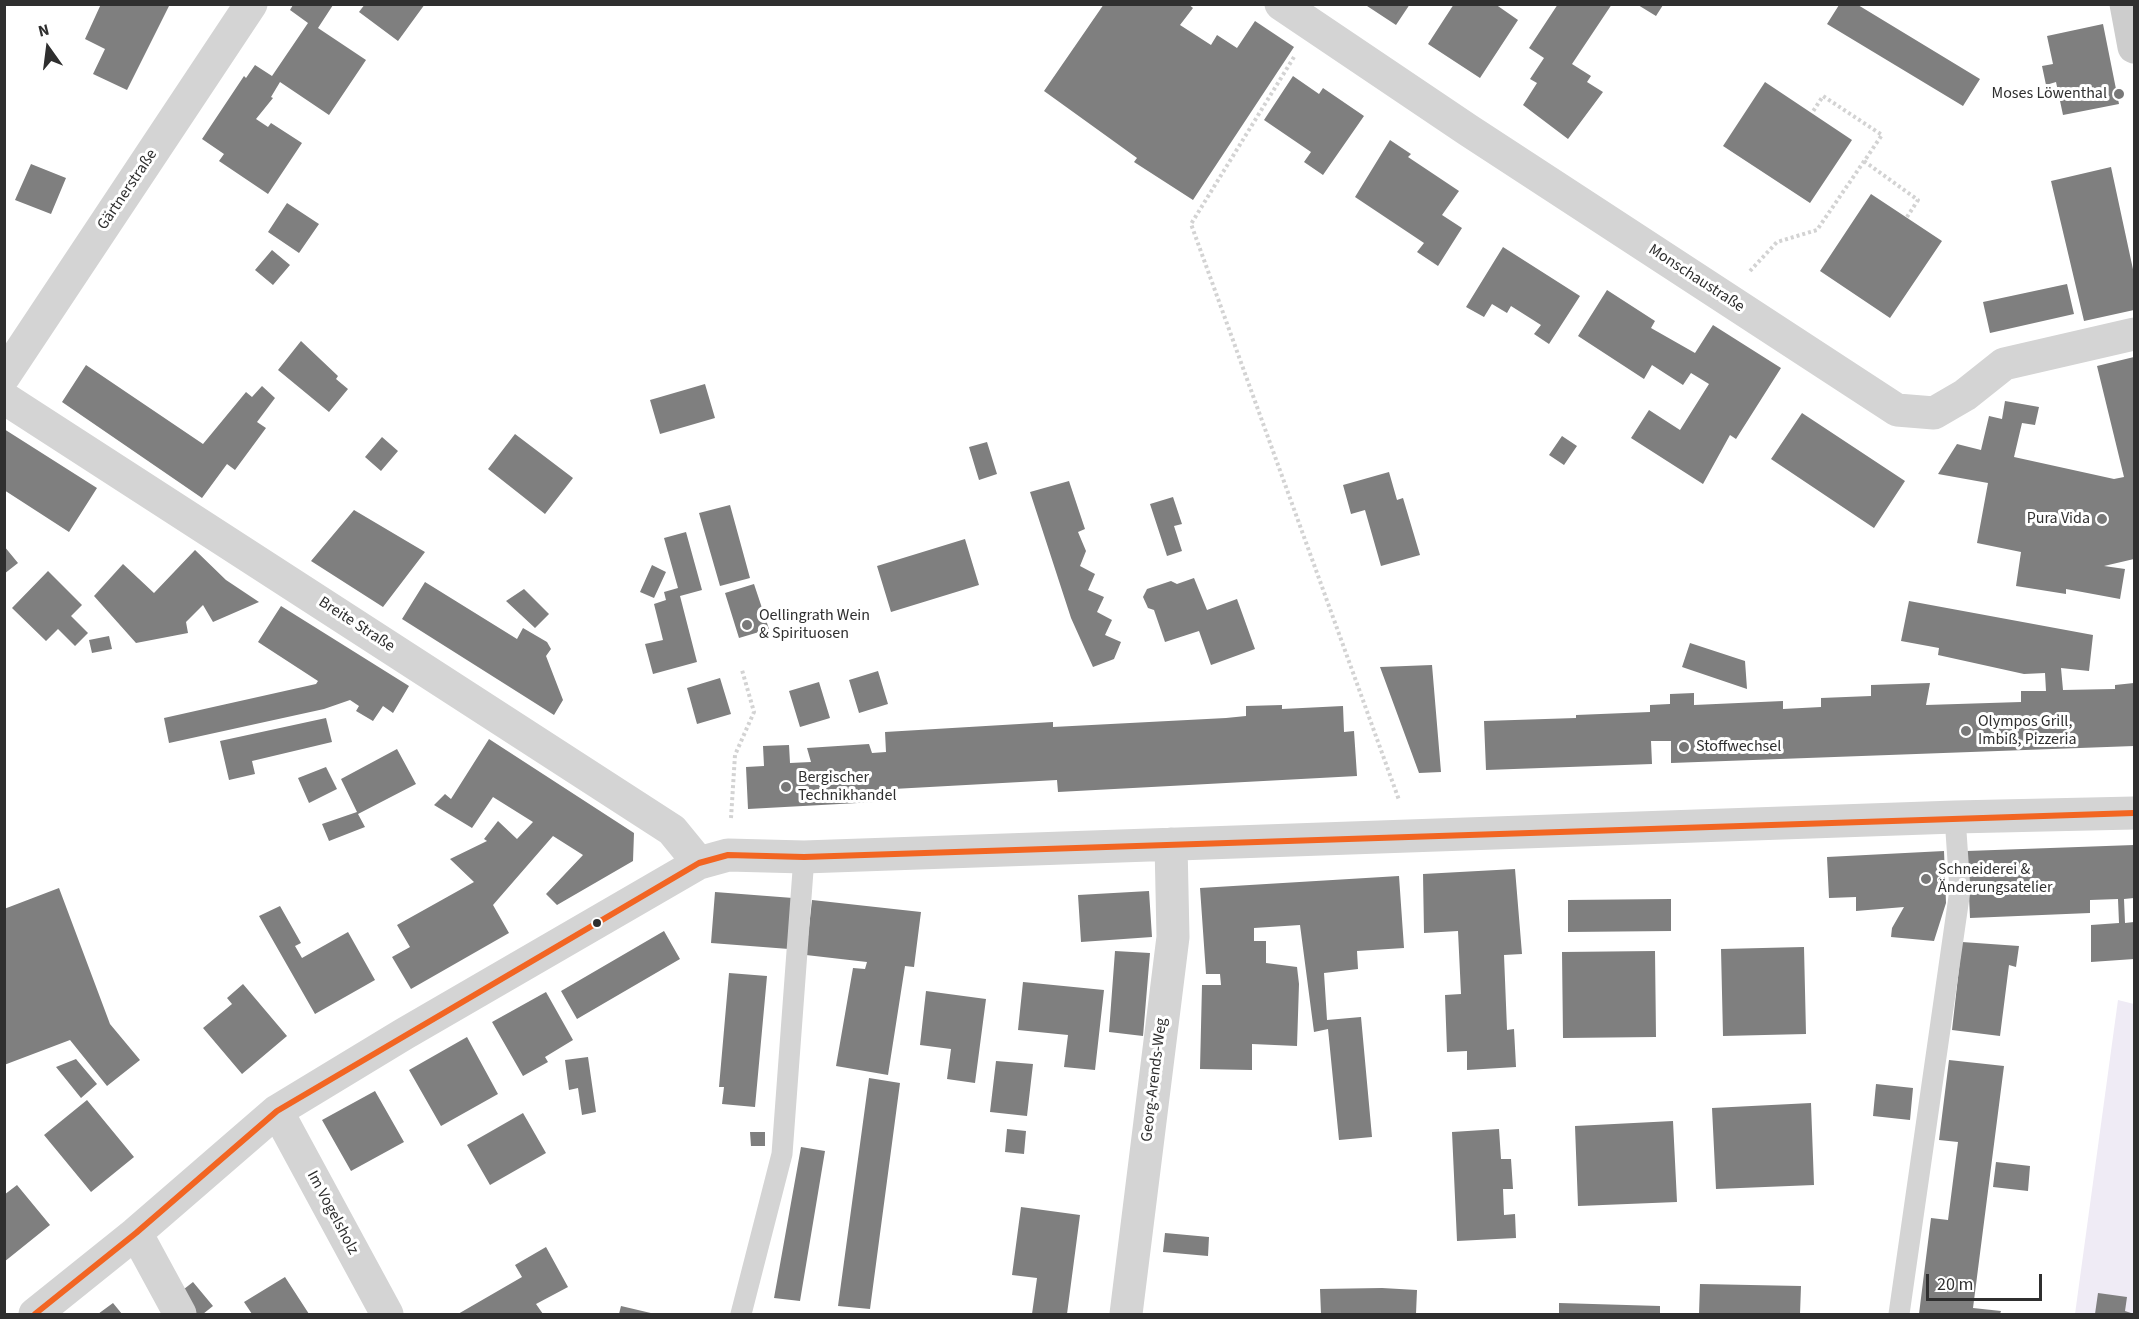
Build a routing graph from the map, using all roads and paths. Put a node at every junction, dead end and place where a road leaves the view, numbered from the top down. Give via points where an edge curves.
1 (250, 4) edge
2 (1281, 4) edge
3 (2126, 4) edge
4 (1314, 26) junction
5 (2134, 47) edge
6 (1812, 113) dead end
7 (1864, 161) junction
8 (1907, 218) dead end
9 (1725, 297) junction
10 (2134, 334) edge
11 (4, 376) edge
12 (4, 398) edge
13 (742, 670) dead end
14 (2134, 813) edge
15 (1955, 817) junction
16 (1412, 837) junction
17 (1171, 844) junction
18 (804, 857) junction
19 (713, 859) junction
20 (277, 1111) junction
21 (136, 1233) junction
22 (35, 1314) edge
23 (180, 1314) edge
24 (387, 1314) edge
25 (741, 1314) edge
26 (1125, 1314) edge
27 (1899, 1314) edge

1 - 11 street, Gärtnerstraße
2 - 4 street, Monschaustraße
3 - 5 main road
4 - 9 street, Monschaustraße
4 - 16 path via 1191,224
6 - 7 path via 1823,96 1882,135
7 - 8 path via 1918,200
7 - 9 path via 1817,230 1777,243
9 - 10 street, Monschaustraße via 1897,410 1934,413 1965,395 2004,364
12 - 19 street, Breite Straße
13 - 19 path via 754,712 735,755
14 - 15 street
15 - 16 street
15 - 27 lane via 1960,890
16 - 17 street
17 - 18 street
17 - 26 street, Georg-Arends-Weg via 1173,937
18 - 19 street
18 - 25 lane via 782,1154
19 - 20 street via 404,1034
20 - 21 street
20 - 24 street, Im Vogelsholz
21 - 22 street
21 - 23 street

